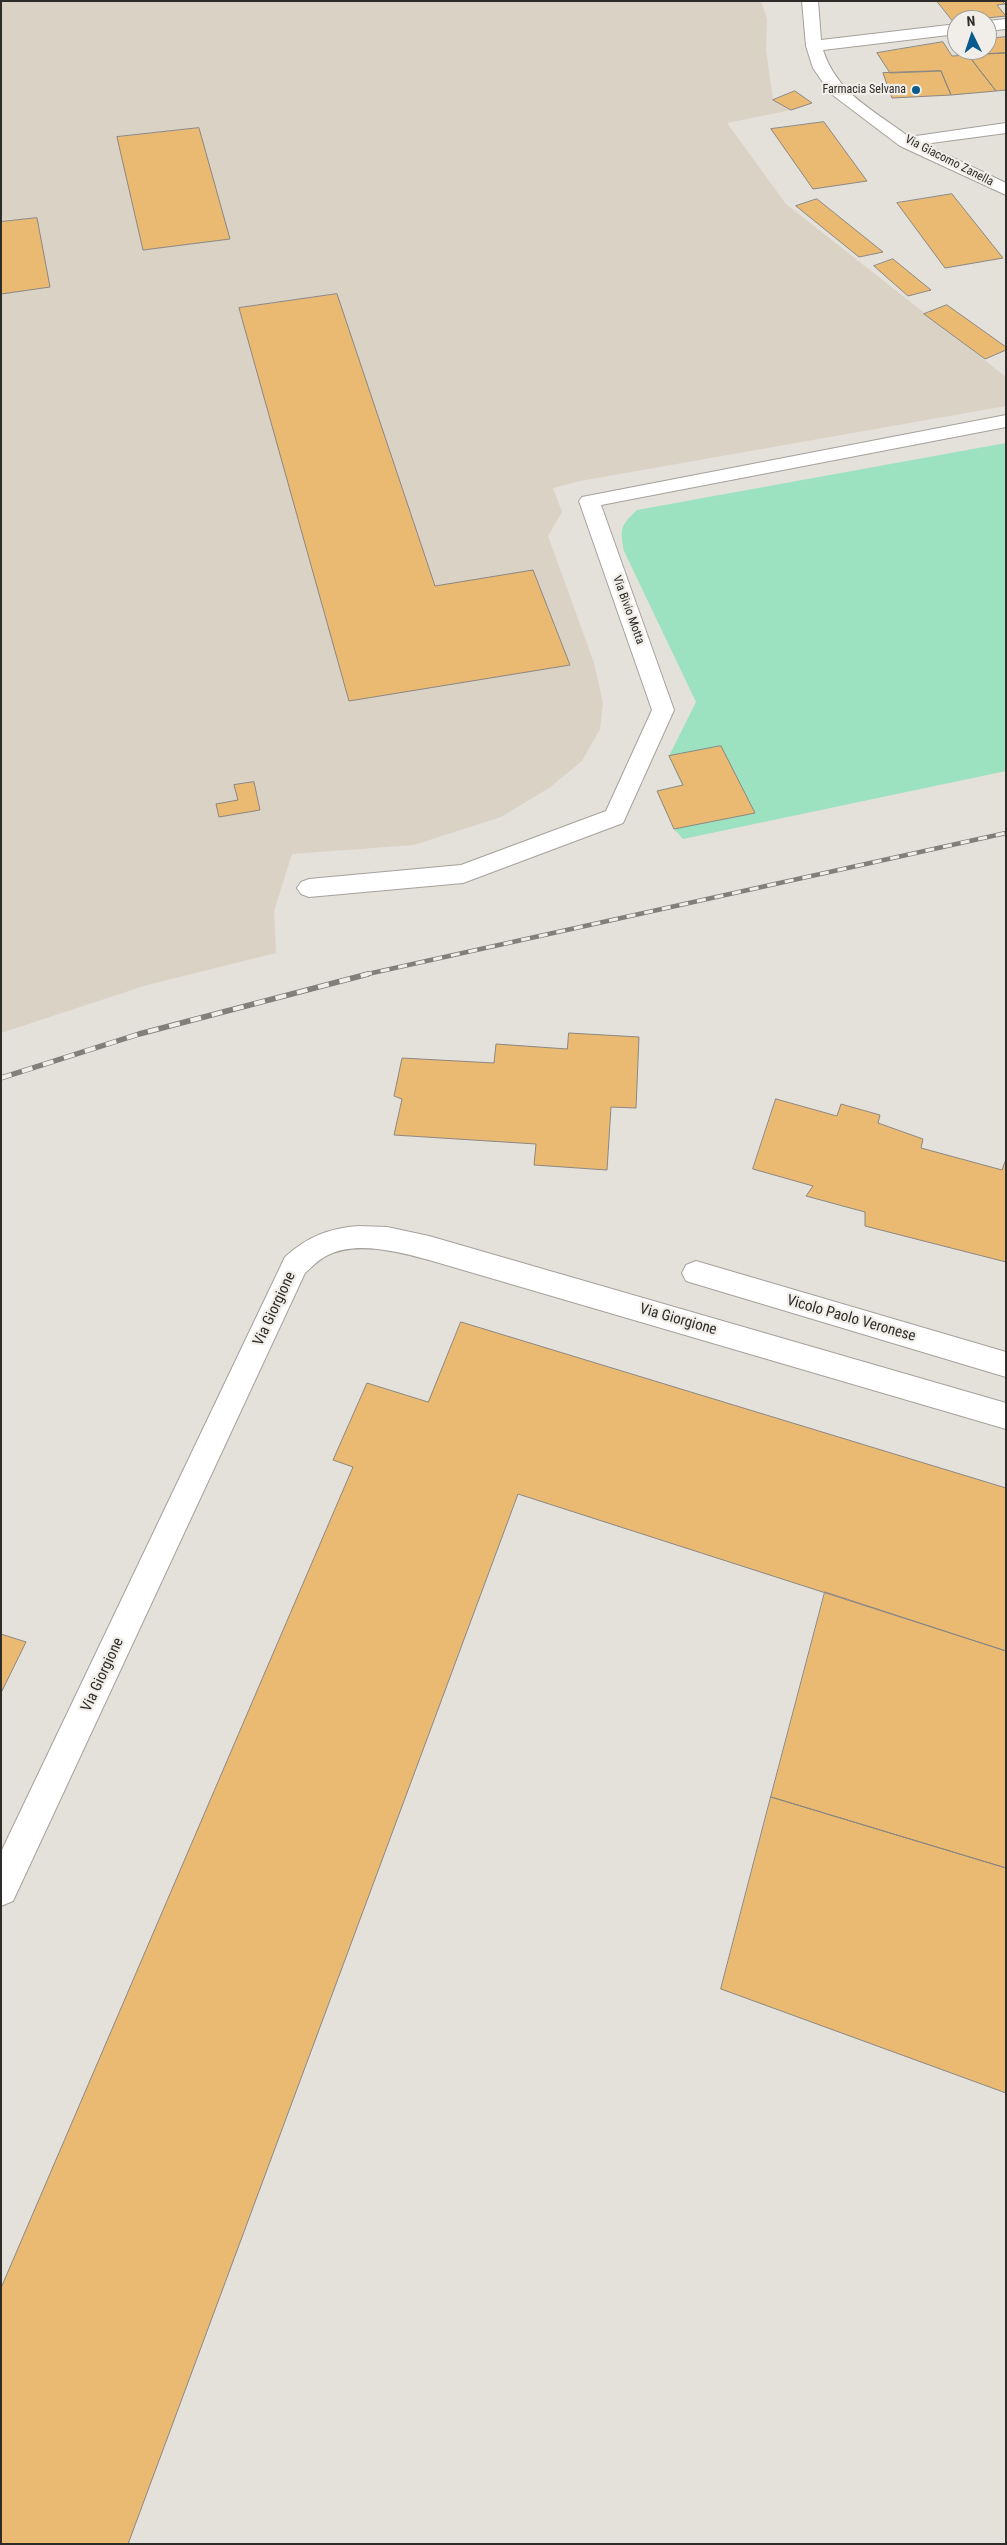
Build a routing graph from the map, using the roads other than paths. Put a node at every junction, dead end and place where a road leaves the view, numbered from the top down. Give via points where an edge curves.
1 (810, 1) edge
2 (947, 30) edge
3 (814, 46) junction
4 (1006, 128) edge
5 (906, 142) junction
6 (1006, 190) edge
7 (1006, 421) edge
8 (308, 888) dead end
9 (696, 1273) dead end
10 (1006, 1365) edge
11 (1006, 1416) edge
12 (1, 1889) edge

1 - 3 street, Via Giacomo Zanella
2 - 3 street
3 - 5 street, Via Giacomo Zanella via 821,68 836,90
4 - 5 street
5 - 6 street, Via Giacomo Zanella
7 - 8 street, Via Bivio Motta via 589,501 663,710 615,817 463,874
9 - 10 street, Vicolo Paolo Veronese
11 - 12 street, Via Giorgione via 387,1238 350,1237 316,1248 295,1265

